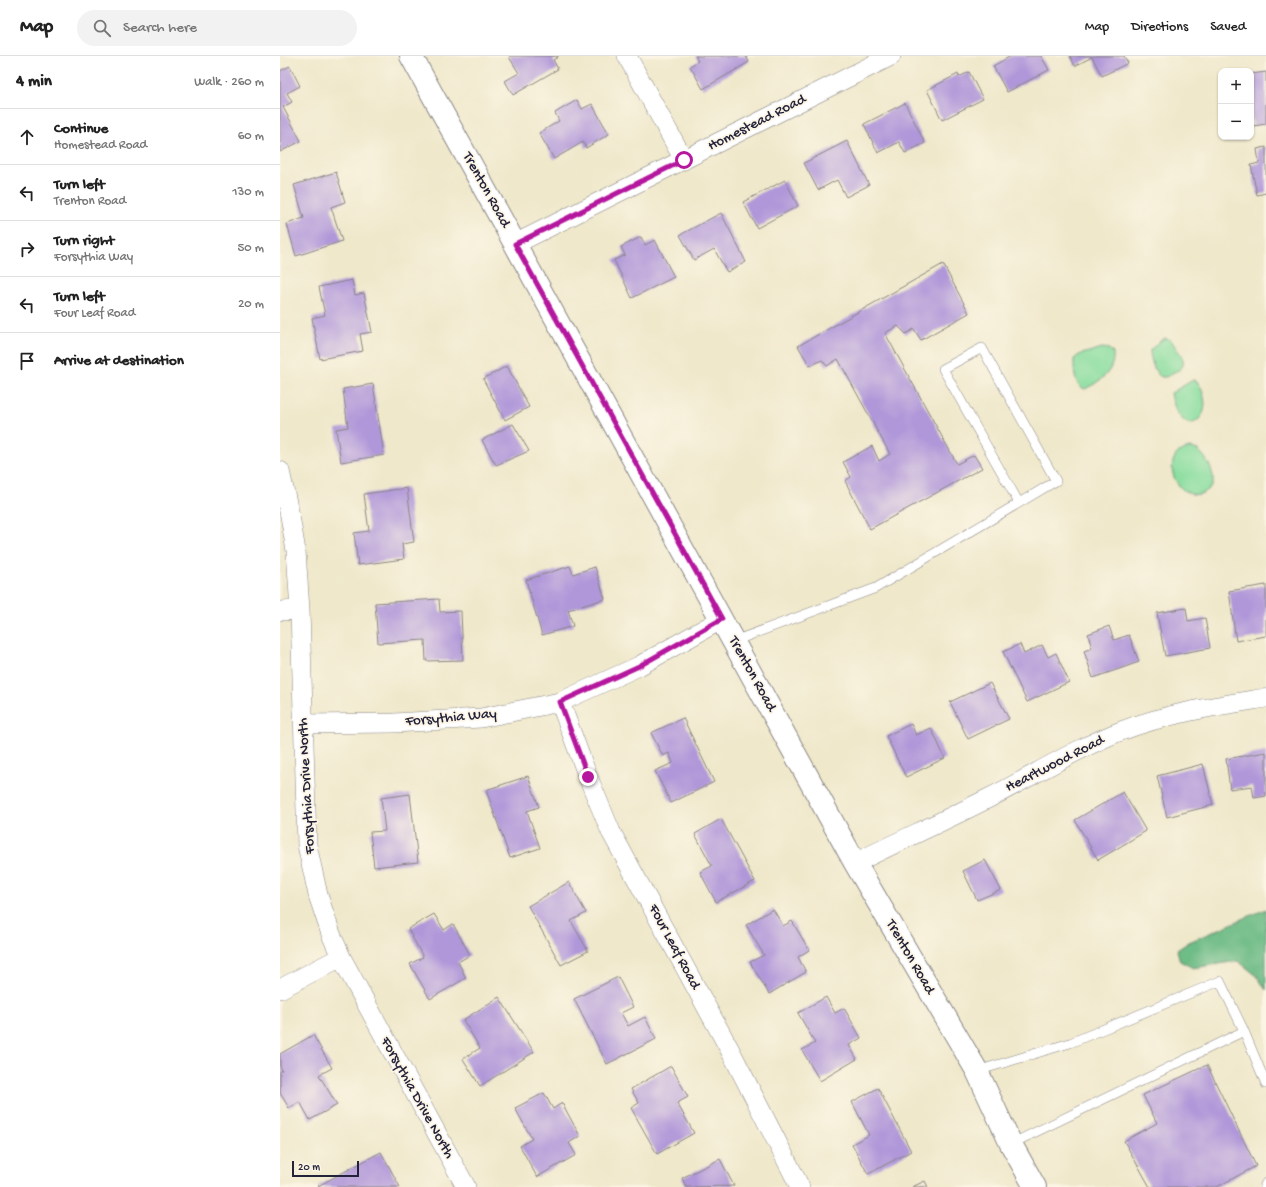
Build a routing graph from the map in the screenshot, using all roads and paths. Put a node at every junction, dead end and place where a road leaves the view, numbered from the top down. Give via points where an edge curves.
1 (411, 56) edge
2 (627, 56) edge
3 (891, 56) edge
4 (684, 160) junction
5 (515, 244) junction
6 (280, 471) edge
7 (1019, 503) junction
8 (300, 610) junction
9 (280, 611) edge
10 (722, 619) junction
11 (734, 641) junction
12 (1266, 698) edge
13 (560, 702) junction
14 (304, 724) junction
15 (855, 863) junction
16 (341, 957) junction
17 (280, 989) edge
18 (1244, 1031) junction
19 (977, 1071) junction
20 (1266, 1084) edge
21 (1011, 1144) junction
22 (1266, 1183) edge
23 (466, 1187) edge
24 (800, 1187) edge
25 (1035, 1187) edge
26 (1264, 1187) edge

1 - 5 main road, Trenton Road
2 - 4 street
3 - 4 street, Homestead Road
4 - 5 street, Homestead Road
5 - 10 main road, Trenton Road
6 - 8 street, Forsythia Drive North via 296,551
7 - 7 lane via 1056,481 982,348 943,369
7 - 11 lane via 876,588
8 - 9 street
8 - 14 street, Forsythia Drive North
10 - 11 main road, Trenton Road
10 - 13 street, Forsythia Way via 639,666
11 - 15 main road, Trenton Road
12 - 15 street, Heartwood Road via 1202,708 1121,731
13 - 14 street, Forsythia Way via 481,718 394,723
13 - 24 street, Four Leaf Road via 611,832 730,1050
14 - 16 street, Forsythia Drive North via 307,845 318,895 330,934
15 - 19 main road, Trenton Road
16 - 17 street
16 - 23 street, Forsythia Drive North
18 - 19 lane via 1220,981 1070,1043
18 - 20 lane
18 - 21 lane
19 - 21 main road, Trenton Road
21 - 25 main road, Trenton Road
22 - 26 lane

